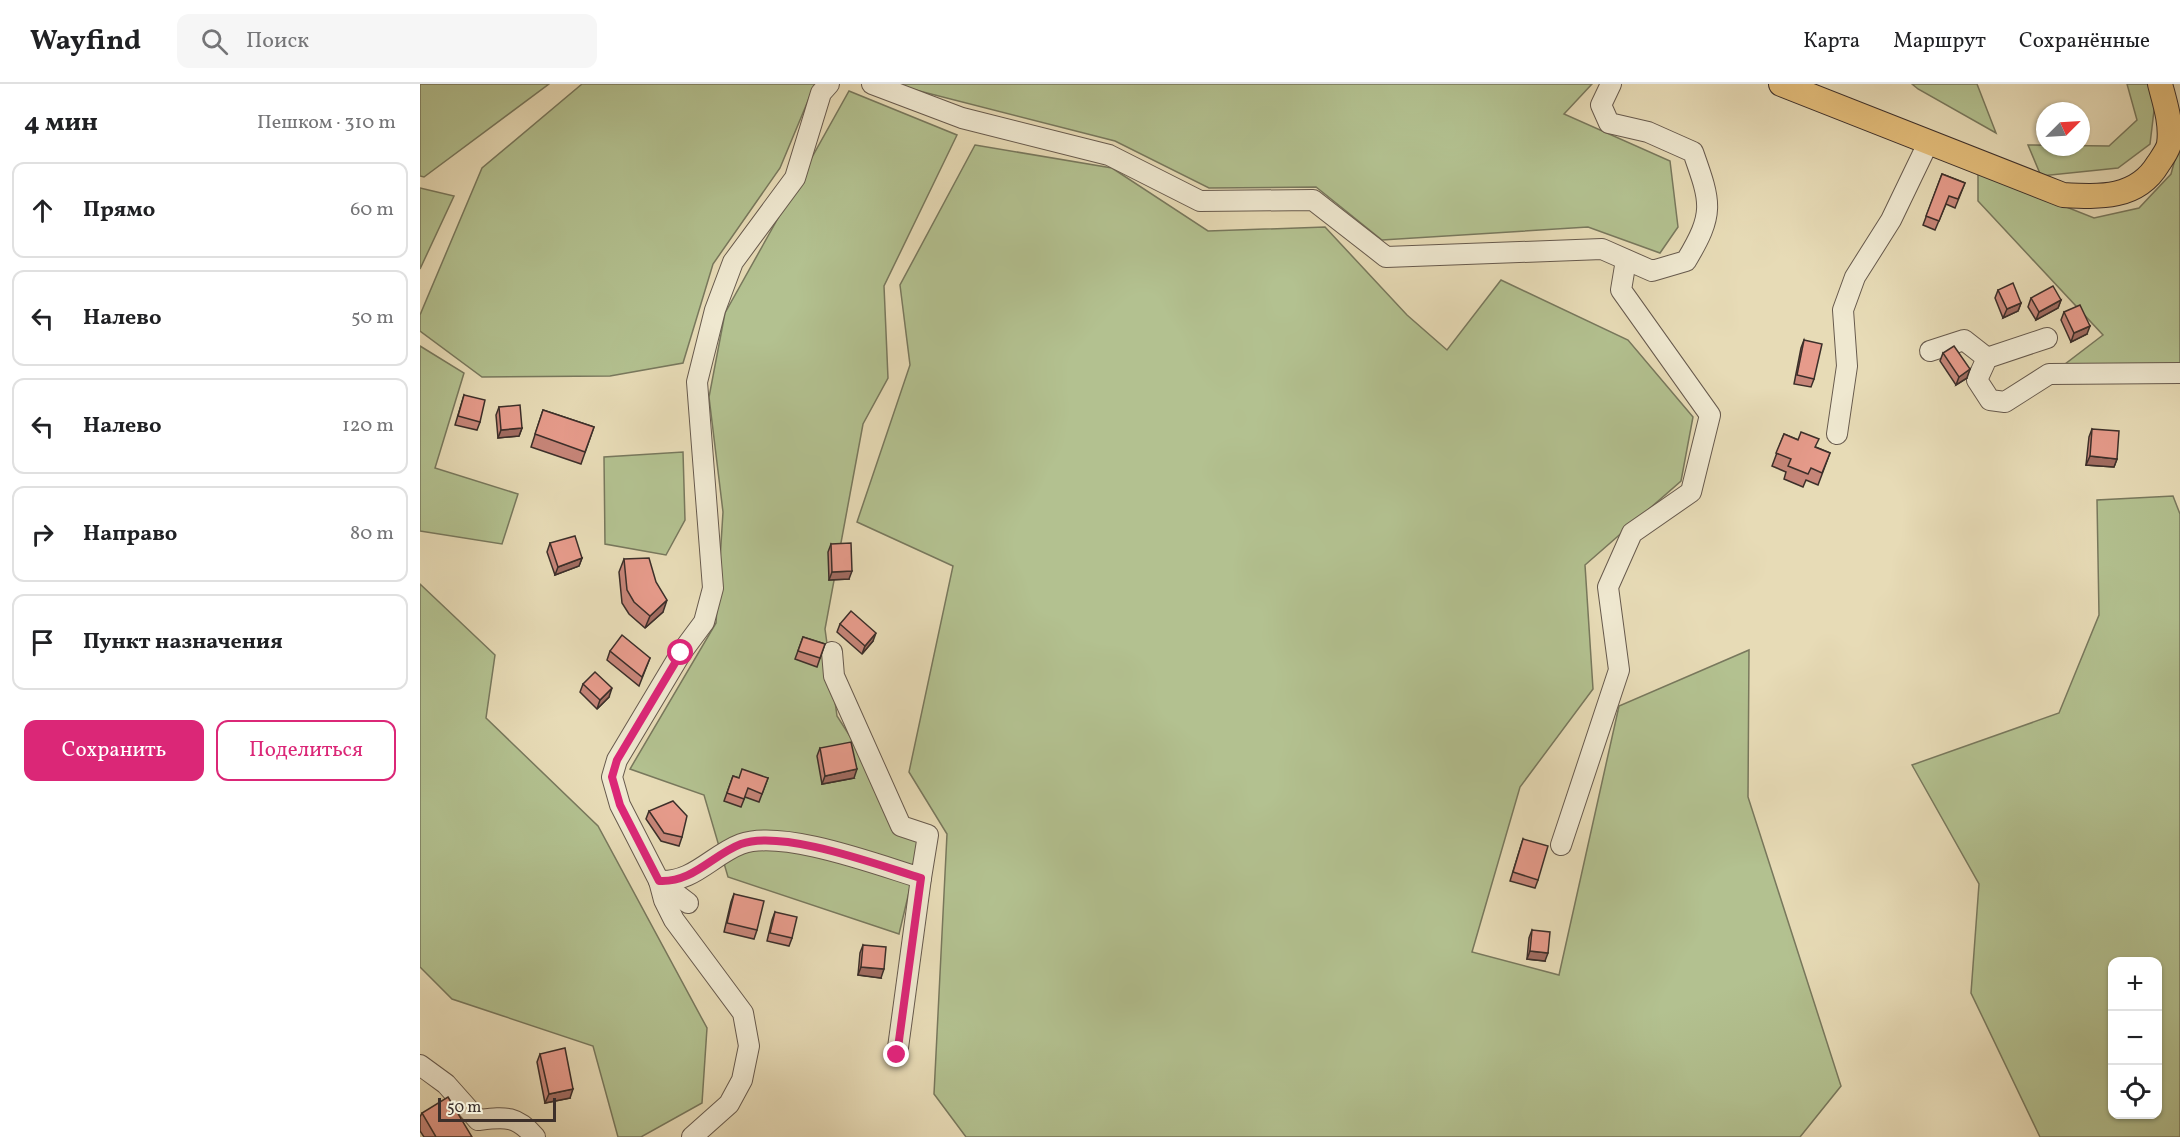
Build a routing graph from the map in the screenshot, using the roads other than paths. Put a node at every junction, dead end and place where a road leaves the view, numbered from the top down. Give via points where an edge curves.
1 (829, 84) edge
2 (872, 84) edge
3 (1611, 84) edge
4 (1781, 84) edge
5 (2160, 84) edge
6 (1929, 141) junction
7 (1626, 260) junction
8 (2047, 338) dead end
9 (1930, 351) dead end
10 (1987, 358) junction
11 (2180, 373) edge
12 (1837, 434) dead end
13 (832, 652) dead end
14 (1561, 845) dead end
15 (921, 878) junction
16 (659, 881) junction
17 (688, 903) dead end
18 (897, 1055) dead end
19 (420, 1065) edge
20 (535, 1137) edge
21 (692, 1137) edge

1 - 16 lane via 820,93 795,178 733,262 715,310 697,382 713,588 704,622 617,760 612,777 620,805
2 - 7 lane via 962,118 1109,155 1200,201 1313,201 1386,257 1602,249
3 - 7 lane via 1601,105 1609,123 1648,132 1693,152 1708,194 1705,230 1686,261 1652,271
4 - 6 main road
5 - 6 main road via 2169,116 2169,145 2154,171 2133,190 2102,198 2063,195
6 - 12 lane via 1891,220 1855,277 1843,310 1847,366
7 - 14 lane via 1621,290 1710,415 1691,492 1632,533 1608,587 1619,670
8 - 10 lane
9 - 10 lane via 1964,340
10 - 11 lane via 1977,380 1990,400 2005,402 2049,374
13 - 15 lane via 834,676 901,825 928,835
15 - 16 lane via 812,846 765,840 741,844 674,882
15 - 18 lane
16 - 17 lane
16 - 21 lane via 674,920 743,1013 748,1046 742,1080 729,1104
19 - 20 lane via 446,1084 478,1120 508,1117

